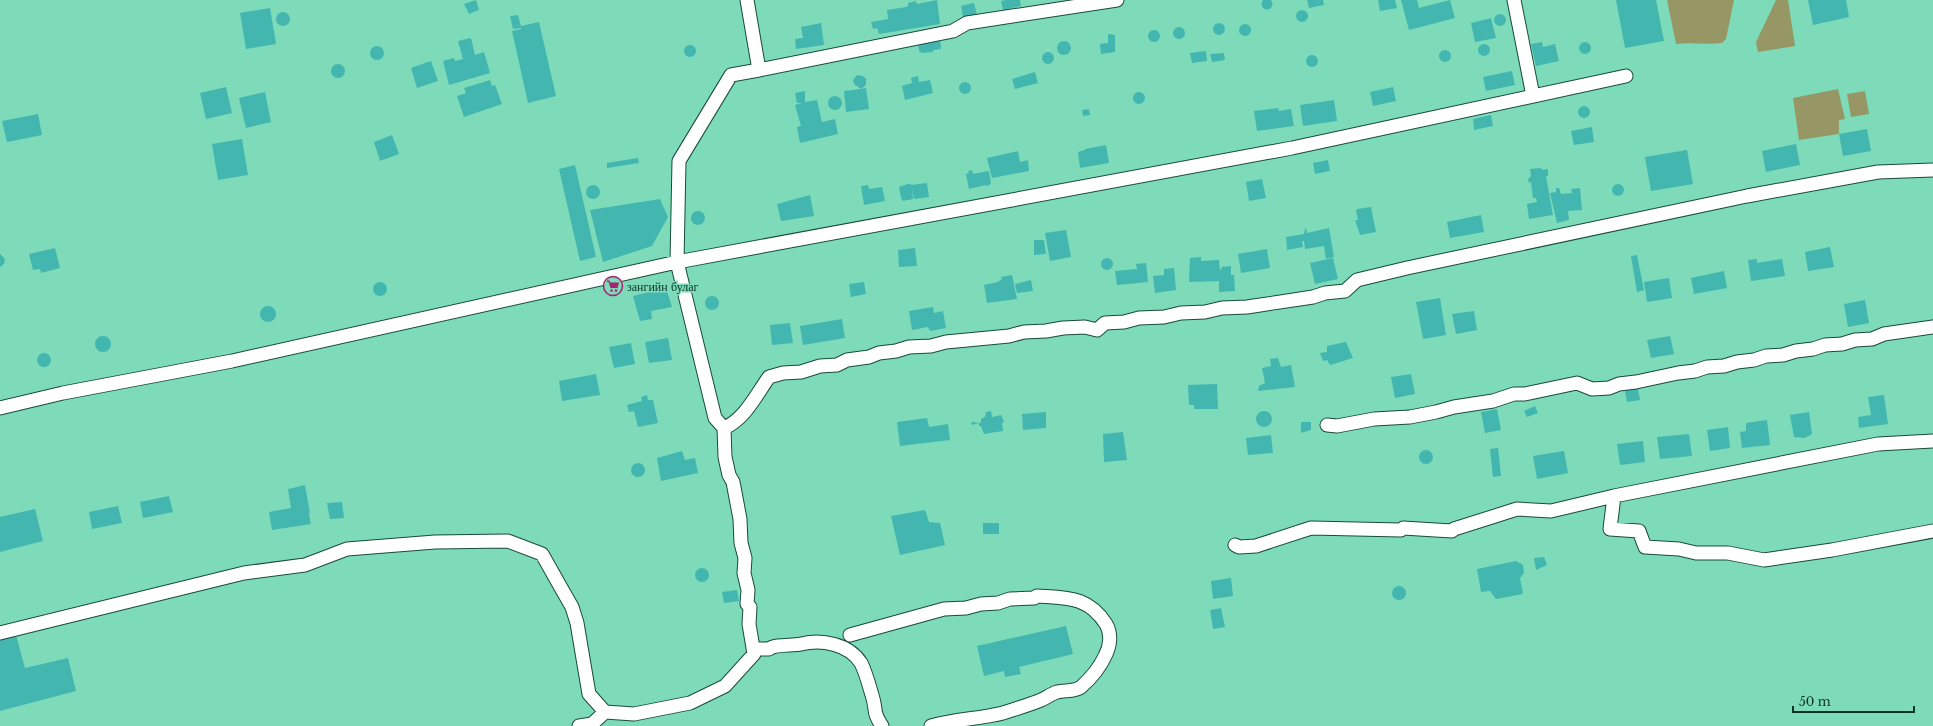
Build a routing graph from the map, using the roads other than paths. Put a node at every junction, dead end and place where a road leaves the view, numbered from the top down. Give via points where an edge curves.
1 (748, 0) edge
2 (1117, 0) edge
3 (1514, 0) edge
4 (759, 70) junction
5 (1626, 76) dead end
6 (1533, 96) junction
7 (1933, 170) edge
8 (677, 262) junction
9 (1933, 327) edge
10 (0, 408) edge
11 (1327, 425) dead end
12 (724, 428) junction
13 (1933, 441) edge
14 (1614, 496) junction
15 (1933, 531) edge
16 (1234, 545) dead end
17 (0, 633) edge
18 (850, 635) dead end
19 (754, 649) junction
20 (605, 712) junction
21 (579, 726) edge
22 (882, 726) edge
23 (931, 726) edge

1 - 4 street
2 - 4 street via 967,23 953,31
3 - 6 street
4 - 8 street via 731,75 679,161
5 - 6 street
6 - 8 street via 1285,150
7 - 12 street via 1878,172 1747,196 1407,268 1357,280 1345,291 1326,292 1283,302 1105,323 1097,330 1085,326 1063,328 879,352 869,357 769,377 750,406 734,424
8 - 10 street via 232,361 63,393
8 - 12 street via 715,418
9 - 11 street via 1707,367 1609,388 1592,389 1577,383 1410,417
12 - 19 street via 725,457 740,519 741,543 745,558 744,573 748,590 747,604 750,607 749,624
13 - 14 street via 1878,444
14 - 15 street via 1610,529 1639,531 1645,547 1696,553 1728,553 1764,560
14 - 16 street via 1550,511 1517,509 1452,531 1311,528 1256,546 1239,548
17 - 20 street via 244,573 305,565 347,549 435,542 508,541 542,554 572,607 589,694
18 - 23 street via 944,610 1037,596 1066,598 1088,604 1108,627 1109,649 1101,665 1080,688 1058,692 1003,713 947,721
19 - 20 street via 754,654 725,686 700,699 634,714
19 - 22 street via 769,650 771,647 808,642 844,647 860,662 873,697 874,714
20 - 21 street via 592,724

